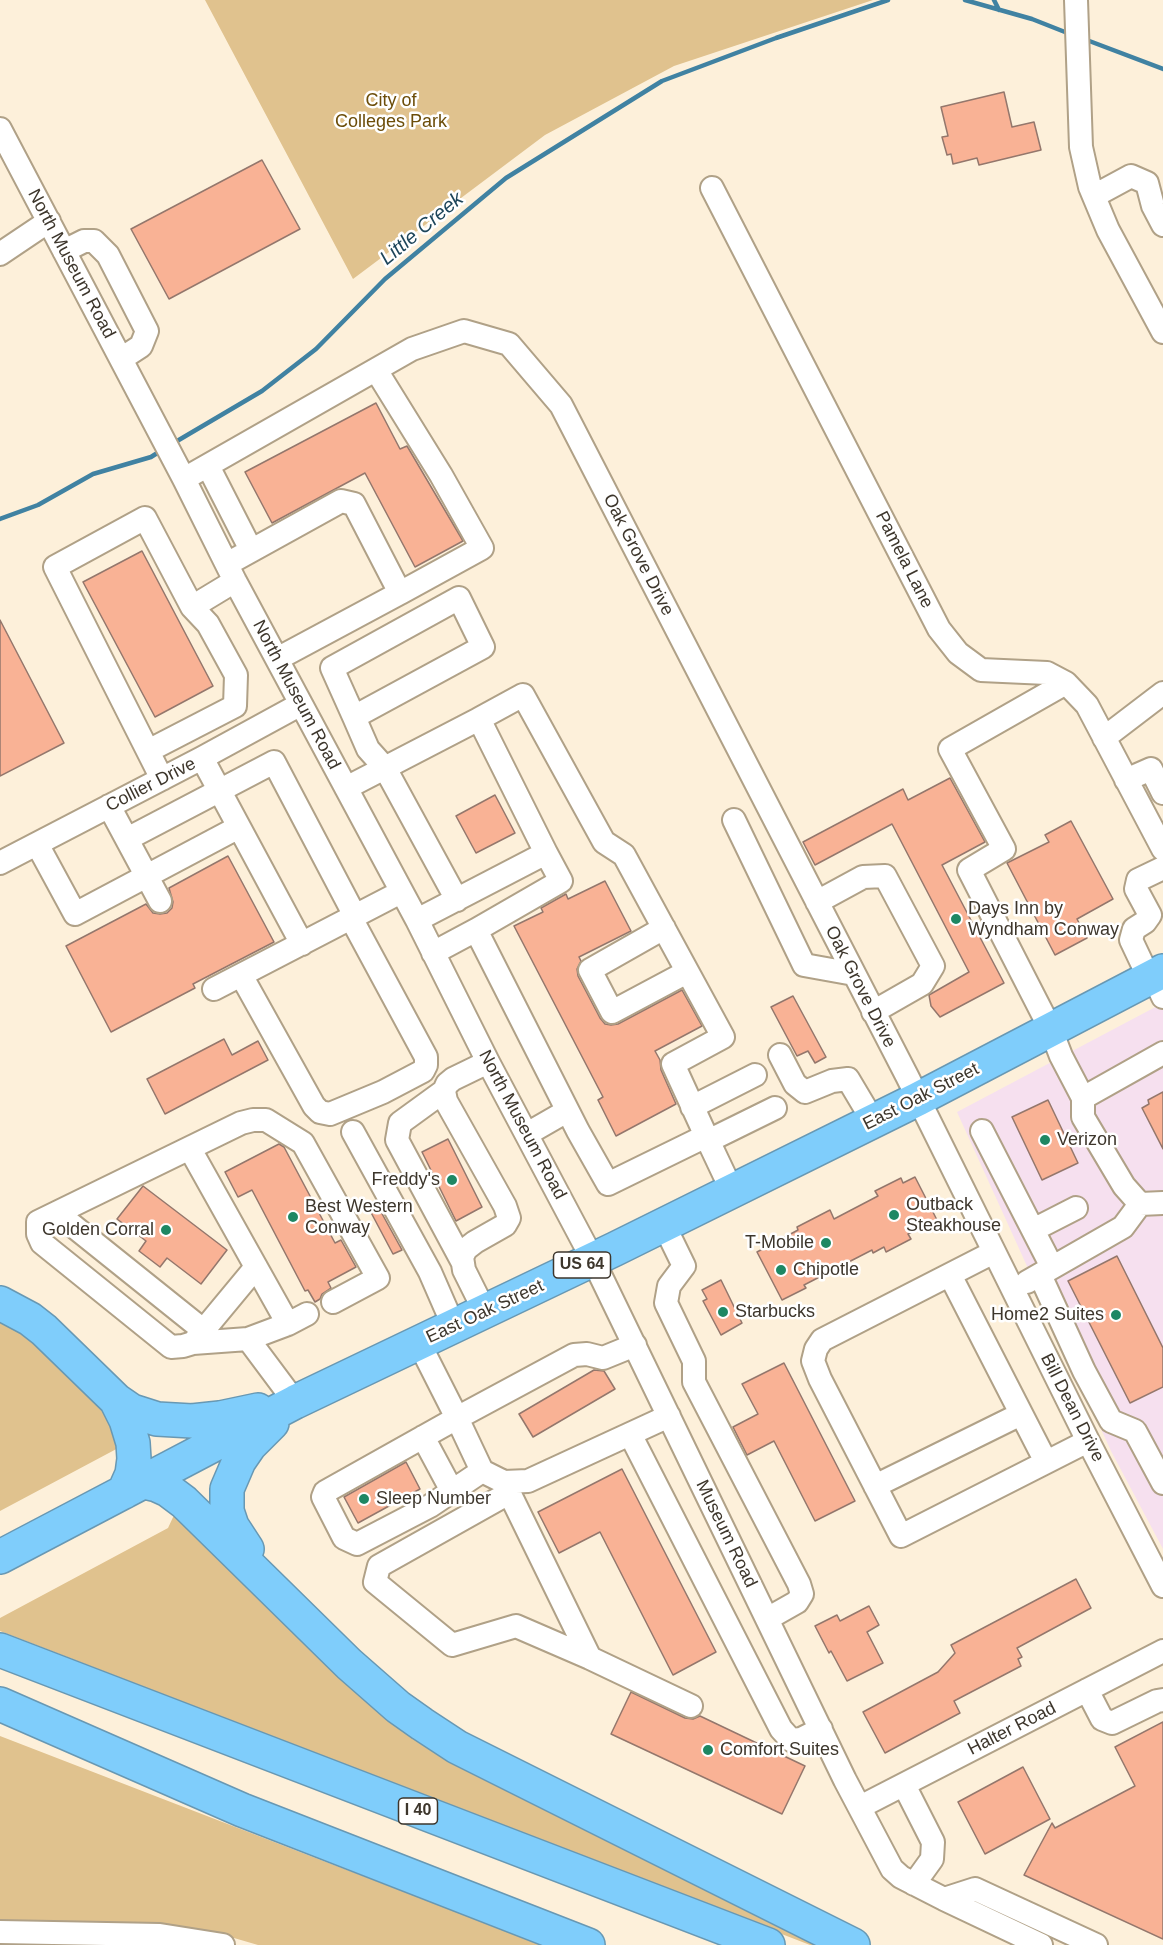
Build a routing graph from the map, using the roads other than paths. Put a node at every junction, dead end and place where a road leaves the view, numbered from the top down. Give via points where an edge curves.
1 (1076, 0) edge
2 (0, 129) edge
3 (1155, 183) edge
4 (712, 188) dead end
5 (1094, 196) junction
6 (49, 221) junction
7 (1163, 225) edge
8 (64, 251) junction
9 (0, 254) edge
10 (1163, 332) edge
11 (121, 359) junction
12 (376, 370) junction
13 (208, 466) junction
14 (184, 479) junction
15 (251, 550) junction
16 (231, 572) junction
17 (400, 593) junction
18 (192, 607) junction
19 (277, 659) junction
20 (1066, 683) junction
21 (1163, 693) edge
22 (301, 704) junction
23 (354, 717) junction
24 (479, 719) junction
25 (1104, 738) junction
26 (148, 751) junction
27 (202, 758) junction
28 (1157, 766) edge
29 (385, 768) junction
30 (162, 779) junction
31 (1126, 780) junction
32 (346, 788) junction
33 (220, 791) junction
34 (1163, 793) edge
35 (109, 806) junction
36 (734, 820) dead end
37 (1156, 822) edge
38 (239, 827) junction
39 (127, 839) junction
40 (37, 844) junction
41 (1163, 849) edge
42 (546, 853) junction
43 (0, 863) edge
44 (1163, 868) edge
45 (147, 876) junction
46 (401, 892) junction
47 (457, 900) junction
48 (160, 902) dead end
49 (817, 902) junction
50 (353, 917) junction
51 (417, 920) junction
52 (664, 928) junction
53 (476, 930) junction
54 (302, 944) junction
55 (433, 953) junction
56 (687, 972) junction
57 (854, 974) junction
58 (241, 975) junction
59 (1157, 981) edge
60 (214, 989) dead end
61 (873, 1012) junction
62 (1051, 1030) junction
63 (1163, 1053) edge
64 (780, 1055) dead end
65 (488, 1062) junction
66 (755, 1075) dead end
67 (445, 1096) junction
68 (1083, 1098) junction
69 (918, 1099) junction
70 (692, 1107) junction
71 (775, 1108) dead end
72 (567, 1110) junction
73 (873, 1121) junction
74 (399, 1130) junction
75 (982, 1131) dead end
76 (527, 1134) junction
77 (707, 1139) junction
78 (190, 1149) junction
79 (732, 1191) junction
80 (1163, 1203) edge
81 (1140, 1204) junction
82 (1076, 1208) dead end
83 (57, 1213) junction
84 (664, 1225) junction
85 (1033, 1230) junction
86 (994, 1252) junction
87 (593, 1260) junction
88 (462, 1261) junction
89 (256, 1267) junction
90 (1046, 1271) junction
91 (950, 1275) junction
92 (1012, 1288) junction
93 (333, 1302) dead end
94 (0, 1303) edge
95 (485, 1312) junction
96 (454, 1327) junction
97 (198, 1336) junction
98 (248, 1339) junction
99 (419, 1343) junction
100 (635, 1345) junction
101 (694, 1382) junction
102 (116, 1400) junction
103 (295, 1402) junction
104 (665, 1408) junction
105 (1021, 1414) junction
106 (457, 1418) junction
107 (630, 1434) junction
108 (423, 1437) junction
109 (1088, 1441) junction
110 (1046, 1462) junction
111 (482, 1471) junction
112 (1163, 1483) edge
113 (875, 1486) junction
114 (134, 1487) junction
115 (507, 1488) junction
116 (452, 1491) junction
117 (0, 1557) edge
118 (1163, 1586) edge
119 (295, 1609) junction
120 (767, 1619) junction
121 (0, 1650) edge
122 (1163, 1651) edge
123 (590, 1658) junction
124 (1087, 1690) junction
125 (1163, 1700) edge
126 (3, 1705) edge
127 (691, 1706) dead end
128 (821, 1729) junction
129 (904, 1785) junction
130 (860, 1807) junction
131 (914, 1884) junction
132 (944, 1899) junction
133 (0, 1932) edge
134 (223, 1945) edge
135 (588, 1945) edge
136 (768, 1945) edge
137 (853, 1945) edge
138 (1041, 1945) edge
139 (1096, 1945) edge

1 - 5 street via 1081,147
2 - 6 street, North Museum Road
3 - 5 street via 1131,176
3 - 7 street via 1153,206
4 - 20 street, Pamela Lane via 939,629 958,653 981,670 1047,673
5 - 10 street
6 - 8 street, North Museum Road
6 - 9 street
8 - 11 street, North Museum Road
8 - 11 street via 84,241 94,241 108,255 147,331 141,346
11 - 14 street, North Museum Road
12 - 13 street, Oak Grove Drive
12 - 17 street via 482,548
12 - 49 street, Oak Grove Drive via 412,349 464,331 509,344 561,405
13 - 14 street, Oak Grove Drive
13 - 15 street
14 - 16 street, North Museum Road
15 - 16 street
15 - 17 street via 341,501 354,504
16 - 18 street
16 - 19 street, North Museum Road
17 - 19 street
18 - 26 street via 208,624 236,675 235,706
18 - 26 street via 145,518 55,567
19 - 22 street, North Museum Road
20 - 25 street, Pamela Lane via 1087,705
20 - 62 street via 950,748 1004,849 969,870
21 - 25 street
22 - 27 street, Collier Drive
22 - 32 street, North Museum Road
23 - 23 street via 332,668 459,598 483,647
23 - 29 street via 368,749
24 - 29 street
24 - 42 street
24 - 52 street via 523,695 604,842 624,855
25 - 31 street, Pamela Lane
26 - 30 street
27 - 30 street, Collier Drive
27 - 33 street
28 - 31 street
28 - 34 street
29 - 32 street
29 - 47 street
30 - 35 street, Collier Drive
31 - 37 street, Pamela Lane
32 - 46 street, North Museum Road
33 - 38 street
33 - 39 street
33 - 50 street via 274,762
35 - 39 street
35 - 40 street, Collier Drive
36 - 57 street via 804,965
37 - 41 street, Pamela Lane
38 - 45 street
38 - 54 street
39 - 45 street
40 - 43 street, Collier Drive
40 - 45 street via 75,914
42 - 47 street
42 - 53 street via 561,881
44 - 59 street via 1138,880 1136,889 1150,915 1134,928 1131,940
45 - 48 street
46 - 50 street
46 - 51 street, North Museum Road
47 - 51 street
49 - 57 street, Oak Grove Drive
49 - 61 street via 863,877 885,876 933,966 922,984
50 - 54 street
50 - 58 street via 426,1057 423,1071 383,1092 330,1114 320,1112
51 - 55 street, North Museum Road
52 - 56 street
52 - 56 street via 590,970 612,1012
53 - 55 street
53 - 72 street
54 - 58 street
55 - 65 street, North Museum Road
56 - 70 street via 723,1037 673,1064
57 - 61 street, Oak Grove Drive
58 - 60 street
59 - 62 highway, East Oak Street / US 64
61 - 69 street, Oak Grove Drive
62 - 68 street
62 - 69 highway, East Oak Street / US 64
63 - 68 street
64 - 73 street via 795,1084 805,1092 848,1079
65 - 67 street via 453,1079 447,1084
65 - 76 street, North Museum Road
66 - 70 street
67 - 74 street via 400,1123
67 - 88 street via 509,1218 505,1226 466,1249
68 - 81 street via 1083,1117 1124,1186
69 - 73 highway, East Oak Street / US 64
69 - 86 street, Bill Dean Drive
70 - 77 street
71 - 77 street
72 - 76 street
72 - 77 street via 608,1185
73 - 79 highway, East Oak Street / US 64
74 - 88 street via 397,1140
74 - 96 street via 358,1141 430,1272
75 - 85 street
76 - 87 street, North Museum Road
77 - 79 street
78 - 83 street
78 - 89 street
78 - 93 street via 253,1120 266,1120 303,1143 378,1278
79 - 84 highway, East Oak Street / US 64
80 - 81 street
81 - 90 street via 1123,1227
82 - 85 street
83 - 97 street
83 - 97 street via 38,1222 42,1243 171,1347
84 - 87 highway, East Oak Street / US 64
84 - 101 street via 684,1266 669,1286 666,1303 694,1361
85 - 90 street
86 - 91 street
86 - 92 street, Bill Dean Drive
87 - 95 highway, East Oak Street / US 64
87 - 100 street, Museum Road
88 - 95 street
89 - 97 street
89 - 98 street via 297,1319
90 - 92 street
90 - 112 street via 1084,1371 1111,1421 1135,1431
91 - 105 street
91 - 113 street via 822,1340 816,1349 813,1361 820,1379
92 - 109 street, Bill Dean Drive
94 - 102 highway via 44,1330
95 - 96 highway, East Oak Street / US 64
96 - 99 highway, East Oak Street / US 64
97 - 98 street
98 - 103 street
99 - 103 highway, East Oak Street / US 64
99 - 106 street
100 - 104 street, Museum Road
100 - 106 street via 603,1358 574,1355
101 - 104 street
101 - 120 street via 799,1584 802,1594 797,1602
102 - 103 highway via 141,1415 170,1421 220,1418
102 - 114 highway via 133,1443
103 - 114 highway, East Oak Street / US 64
103 - 119 highway via 244,1453 231,1477 226,1498 238,1538
104 - 107 street
104 - 120 street, Museum Road
105 - 110 street
105 - 113 street
106 - 108 street
106 - 111 street
107 - 115 street
107 - 128 street via 781,1729 791,1740
108 - 116 street
108 - 116 street via 325,1492 323,1497 344,1538 357,1544
109 - 110 street
109 - 118 street, Bill Dean Drive
110 - 113 street via 901,1536
111 - 115 street
111 - 116 street
114 - 117 highway, East Oak Street / US 64
114 - 119 highway via 157,1485 184,1502
115 - 123 street
115 - 123 street via 379,1566 375,1582 453,1645 516,1626
119 - 137 highway via 398,1707 457,1747
120 - 128 street, Museum Road
121 - 136 highway, I 40
122 - 124 street, Halter Road
123 - 127 street
124 - 125 street via 1102,1719 1112,1723
124 - 129 street, Halter Road
126 - 135 highway via 242,1810
128 - 130 street, Museum Road
129 - 130 street, Halter Road
129 - 131 street via 933,1842 932,1859
130 - 131 street, Museum Road via 892,1869
131 - 132 street, Museum Road
132 - 138 street, Museum Road
132 - 139 street via 975,1889
133 - 134 street via 160,1935

